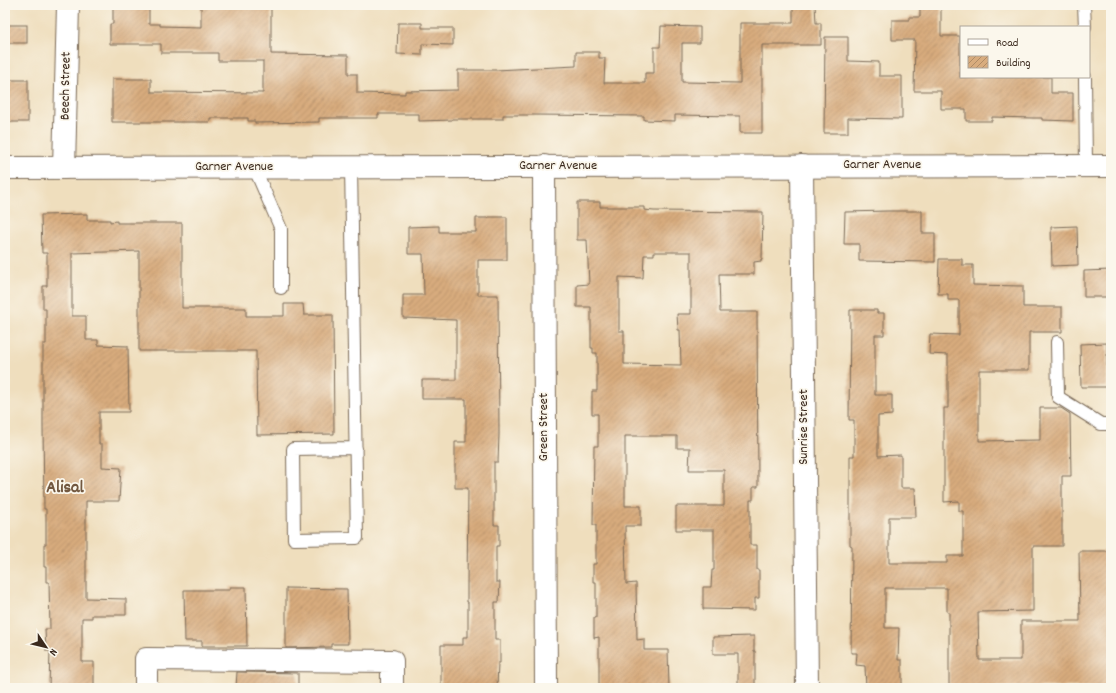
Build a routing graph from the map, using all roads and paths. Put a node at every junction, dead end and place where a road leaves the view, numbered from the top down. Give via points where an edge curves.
1 (68, 5) edge
2 (1084, 5) edge
3 (1084, 26) edge
4 (1085, 78) edge
5 (1086, 165) junction
6 (351, 166) junction
7 (544, 166) junction
8 (802, 166) junction
9 (1111, 166) edge
10 (254, 167) junction
11 (5, 168) edge
12 (64, 168) junction
13 (281, 288) dead end
14 (1057, 342) dead end
15 (1111, 424) edge
16 (356, 448) junction
17 (146, 688) edge
18 (392, 688) edge
19 (546, 688) edge
20 (807, 688) edge

1 - 12 street, Beech Street
2 - 3 lane
4 - 5 lane
5 - 8 street, Garner Avenue
5 - 9 street, Garner Avenue
6 - 7 street, Garner Avenue
6 - 10 street, Garner Avenue
6 - 16 lane
7 - 8 street, Garner Avenue
7 - 19 street, Green Street
8 - 20 street, Sunrise Street
10 - 12 street, Garner Avenue
10 - 13 lane via 281,230
11 - 12 street, Garner Avenue
14 - 15 lane via 1058,397 1101,424
16 - 16 lane via 293,449 294,538 357,538
17 - 18 street via 146,659 154,659 392,661

